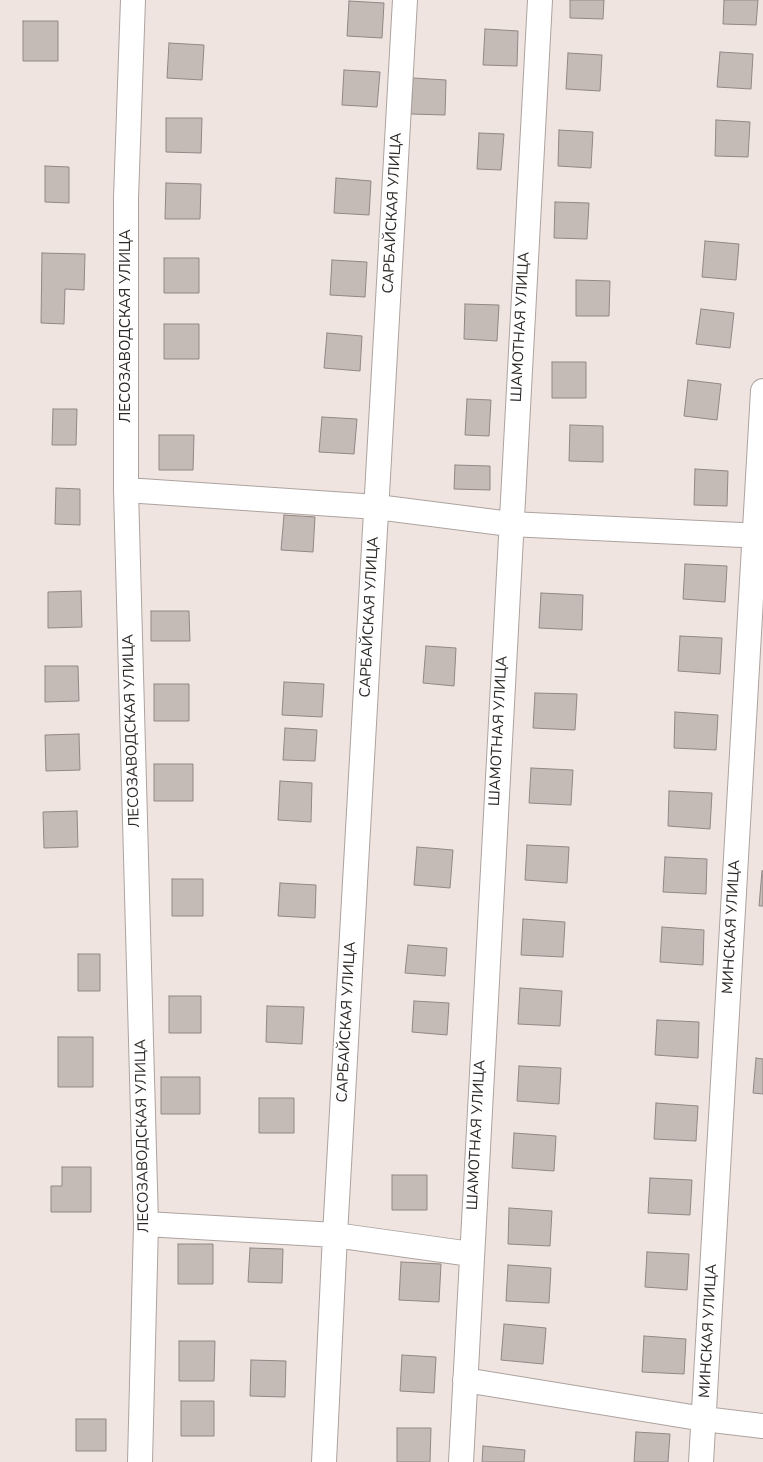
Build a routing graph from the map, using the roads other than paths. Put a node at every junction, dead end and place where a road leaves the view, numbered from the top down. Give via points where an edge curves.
1 (133, 0) edge
2 (405, 0) edge
3 (540, 0) edge
4 (763, 392) edge
5 (126, 490) junction
6 (377, 507) junction
7 (510, 524) junction
8 (759, 536) edge
9 (146, 1224) junction
10 (335, 1235) junction
11 (471, 1254) junction
12 (465, 1380) junction
13 (704, 1419) junction
14 (763, 1426) edge
15 (140, 1462) edge
16 (324, 1462) edge
17 (461, 1462) edge
18 (701, 1462) edge

1 - 5 street, ЛЕСОЗАВОДСКАЯ УЛИЦА via 126,198
2 - 6 street, САРБАЙСКАЯ УЛИЦА
3 - 7 street, ШАМОТНАЯ УЛИЦА
4 - 8 street, МИНСКАЯ УЛИЦА
5 - 6 street
5 - 9 street, ЛЕСОЗАВОДСКАЯ УЛИЦА
6 - 7 street
6 - 10 street, САРБАЙСКАЯ УЛИЦА
7 - 8 street
7 - 11 street, ШАМОТНАЯ УЛИЦА
8 - 13 street, МИНСКАЯ УЛИЦА
9 - 10 street
9 - 15 street, ЛЕСОЗАВОДСКАЯ УЛИЦА
10 - 11 street
10 - 16 street, САРБАЙСКАЯ УЛИЦА
11 - 12 street, ШАМОТНАЯ УЛИЦА
12 - 13 street
12 - 17 street, ШАМОТНАЯ УЛИЦА
13 - 14 street
13 - 18 street, МИНСКАЯ УЛИЦА

